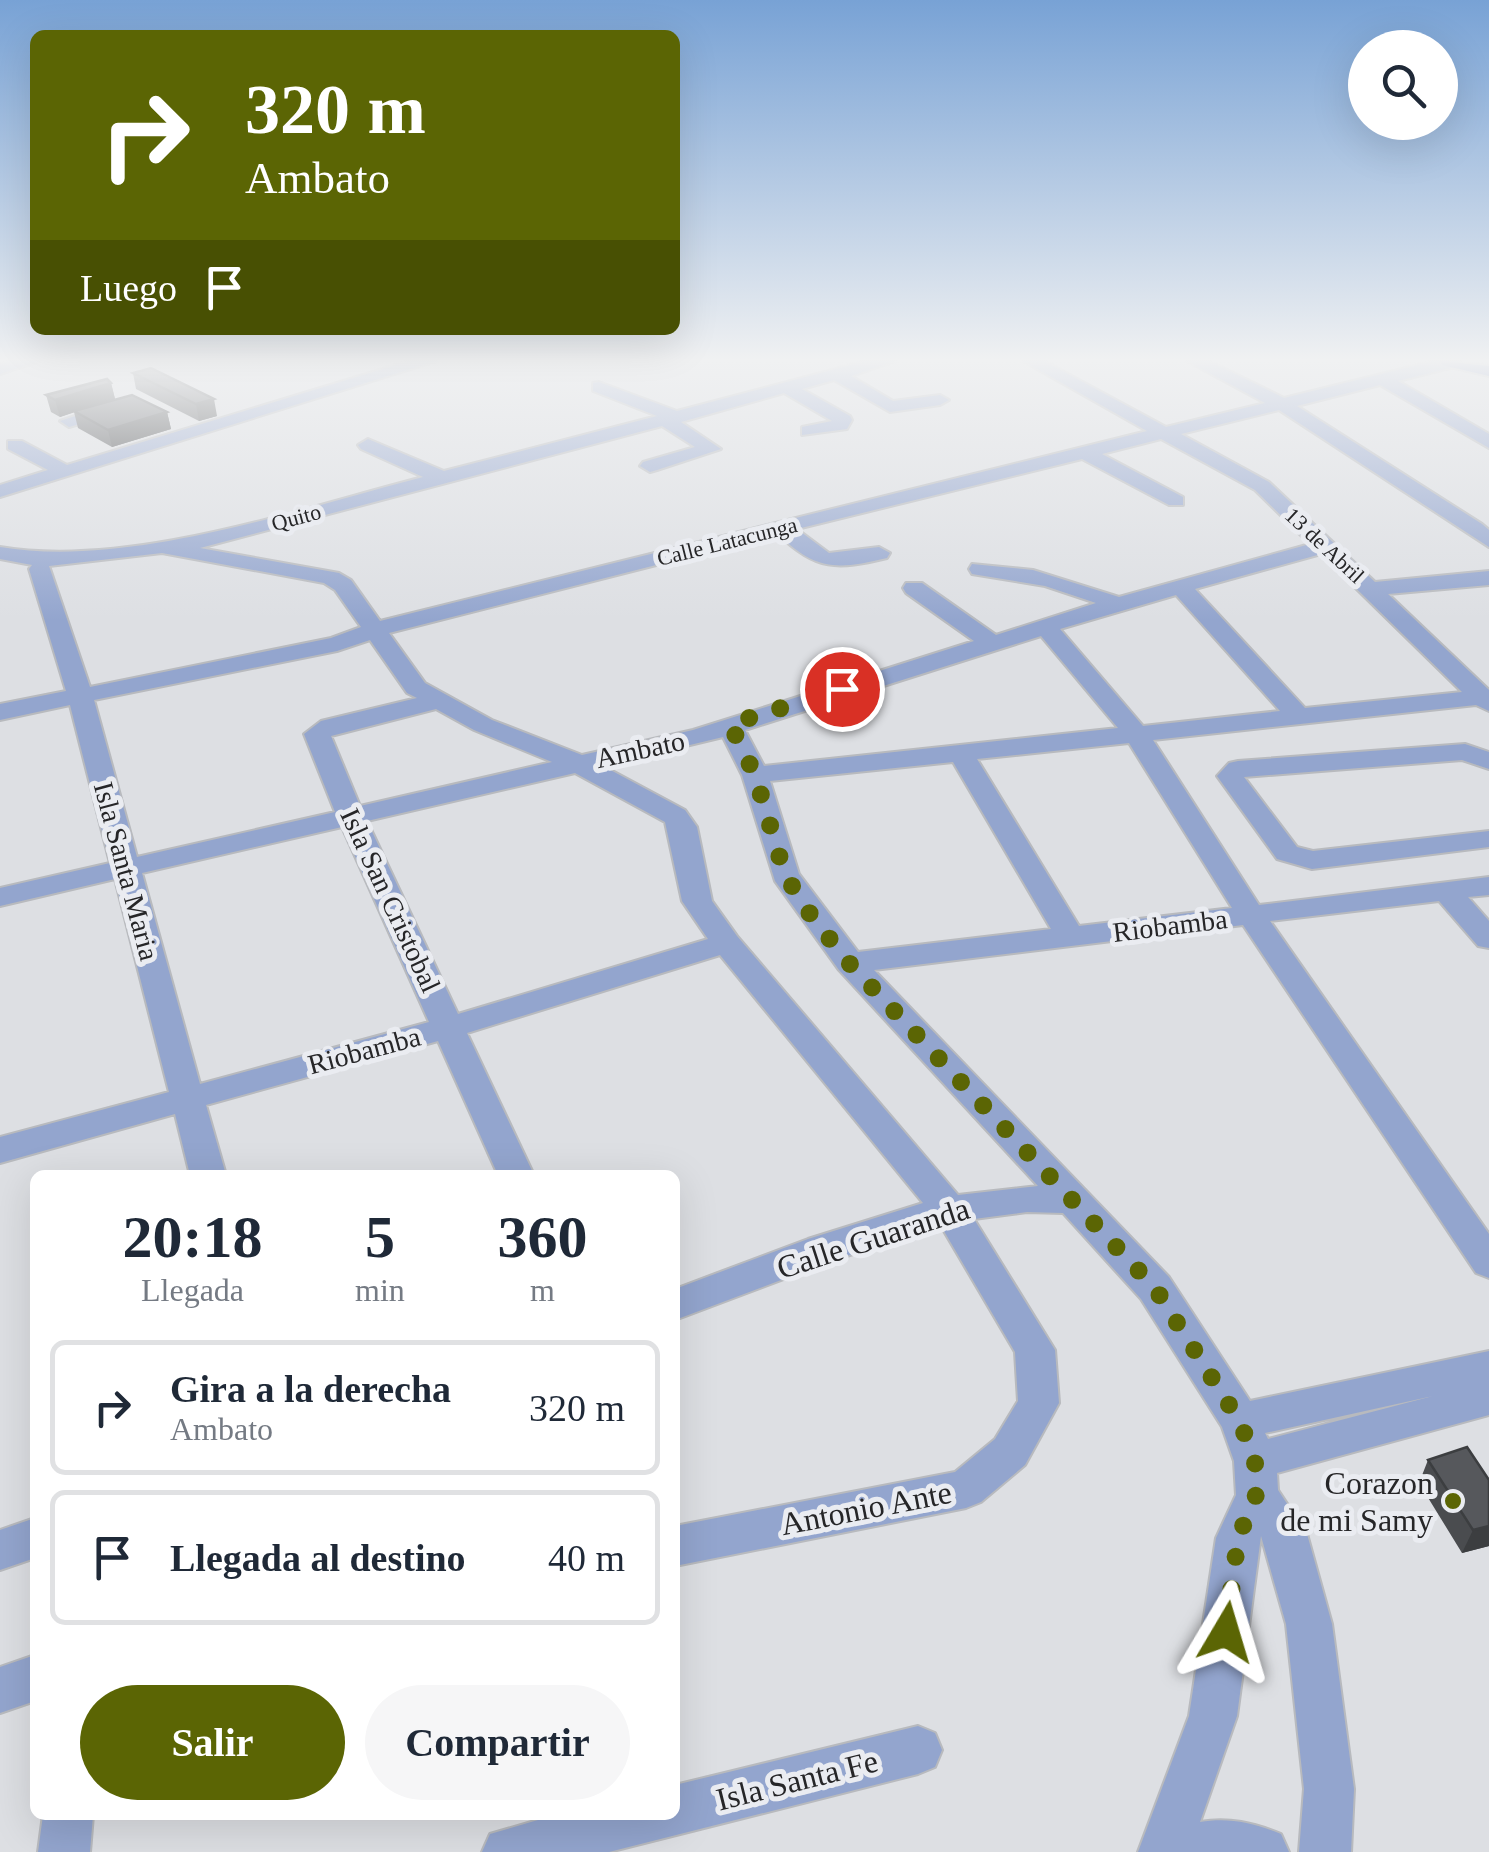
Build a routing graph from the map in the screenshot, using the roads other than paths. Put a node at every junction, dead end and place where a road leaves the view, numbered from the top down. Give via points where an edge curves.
1 (20, 447) edge
2 (143, 447) edge
3 (374, 447) edge
4 (562, 447) edge
5 (709, 447) edge
6 (1105, 447) edge
7 (1194, 447) edge
8 (1351, 447) edge
9 (1085, 453) junction
10 (650, 466) dead end
11 (64, 471) junction
12 (443, 478) junction
13 (0, 491) edge
14 (1176, 501) dead end
15 (783, 527) junction
16 (1484, 532) edge
17 (1327, 546) junction
18 (166, 548) junction
19 (0, 553) edge
20 (879, 554) dead end
21 (40, 564) junction
22 (980, 569) dead end
23 (0, 576) edge
24 (1489, 578) edge
25 (1181, 586) junction
26 (914, 588) dead end
27 (1371, 589) junction
28 (1117, 604) junction
29 (1045, 626) junction
30 (376, 632) junction
31 (992, 643) junction
32 (80, 695) junction
33 (1485, 700) edge
34 (438, 701) junction
35 (0, 712) edge
36 (1300, 718) junction
37 (730, 724) junction
38 (1135, 732) junction
39 (960, 752) junction
40 (1489, 761) edge
41 (575, 762) junction
42 (1489, 772) edge
43 (755, 775) junction
44 (350, 816) junction
45 (1489, 839) edge
46 (127, 867) junction
47 (1489, 886) edge
48 (1446, 892) junction
49 (0, 898) edge
50 (1251, 915) junction
51 (1071, 937) junction
52 (1489, 939) edge
53 (726, 943) junction
54 (850, 964) junction
55 (451, 1027) junction
56 (184, 1097) junction
57 (0, 1150) edge
58 (206, 1170) edge
59 (514, 1170) edge
60 (1076, 1200) junction
61 (949, 1209) junction
62 (1489, 1262) edge
63 (680, 1302) edge
64 (1489, 1367) edge
65 (1489, 1398) edge
66 (1240, 1422) junction
67 (1256, 1478) junction
68 (30, 1540) edge
69 (680, 1545) edge
70 (0, 1550) edge
71 (30, 1680) edge
72 (0, 1690) edge
73 (918, 1750) dead end
74 (680, 1809) edge
75 (67, 1820) edge
76 (636, 1820) edge
77 (64, 1852) edge
78 (508, 1852) edge
79 (1164, 1852) edge
80 (1182, 1852) edge
81 (1262, 1852) edge
82 (1325, 1852) edge

1 - 11 street
2 - 11 street
3 - 12 street
4 - 12 street, Quito
5 - 10 street
6 - 9 street, Calle Latacunga
7 - 17 street, 13 de Abril via 1262,486
8 - 16 street
9 - 14 street
9 - 15 street, Calle Latacunga
11 - 13 street
12 - 18 street, Quito
15 - 20 street via 827,562
15 - 30 street, Calle Latacunga
17 - 25 street, Ambato
17 - 27 street, 13 de Abril
18 - 21 street, Quito
18 - 30 street, Antonio Ante via 330,578 343,585
19 - 21 street
21 - 23 street, Quito
21 - 32 street, Isla Santa Maria
22 - 28 street via 1031,574
24 - 27 street
25 - 28 street, Ambato
25 - 36 street
26 - 31 street
27 - 33 street, 13 de Abril
28 - 29 street, Ambato
29 - 31 street, Ambato
29 - 38 street
30 - 32 street, Calle Latacunga
30 - 34 street, Antonio Ante via 416,688
31 - 37 street, Ambato
32 - 35 street, Calle Latacunga
32 - 46 street, Isla Santa Maria
33 - 36 street
34 - 41 street, Antonio Ante
34 - 44 street, Isla San Cristobal via 317,734
36 - 38 street
37 - 41 street, Ambato
37 - 43 street
38 - 39 street
38 - 50 street
39 - 43 street
39 - 51 street
40 - 42 street
40 - 45 street via 1466,752 1238,769 1230,776 1297,858
41 - 44 street, Ambato
41 - 53 street, Antonio Ante via 675,816 697,900
43 - 54 street via 785,875
44 - 46 street, Ambato
44 - 55 street, Isla San Cristobal
46 - 49 street, Ambato
46 - 56 street, Isla Santa Maria
47 - 48 street, Riobamba
48 - 50 street, Riobamba
48 - 52 street
50 - 51 street, Riobamba
50 - 62 street
51 - 54 street, Riobamba
53 - 55 street, Riobamba
53 - 61 street, Antonio Ante
54 - 60 street
55 - 56 street, Riobamba
55 - 59 street, Isla San Cristobal
56 - 57 street, Riobamba
56 - 58 street, Isla Santa Maria
60 - 61 street, Calle Guaranda via 1009,1198
60 - 66 street via 1155,1288
61 - 63 street, Calle Guaranda
61 - 69 street, Antonio Ante via 1035,1350 1039,1404 1010,1452 966,1488
64 - 66 street
65 - 67 street
66 - 67 street
67 - 79 street via 1238,1538 1213,1716
67 - 82 street via 1285,1534 1309,1624 1329,1789
68 - 70 street
71 - 72 street
73 - 74 street, Isla Santa Fe
75 - 77 street
76 - 78 street
80 - 81 street via 1236,1845

